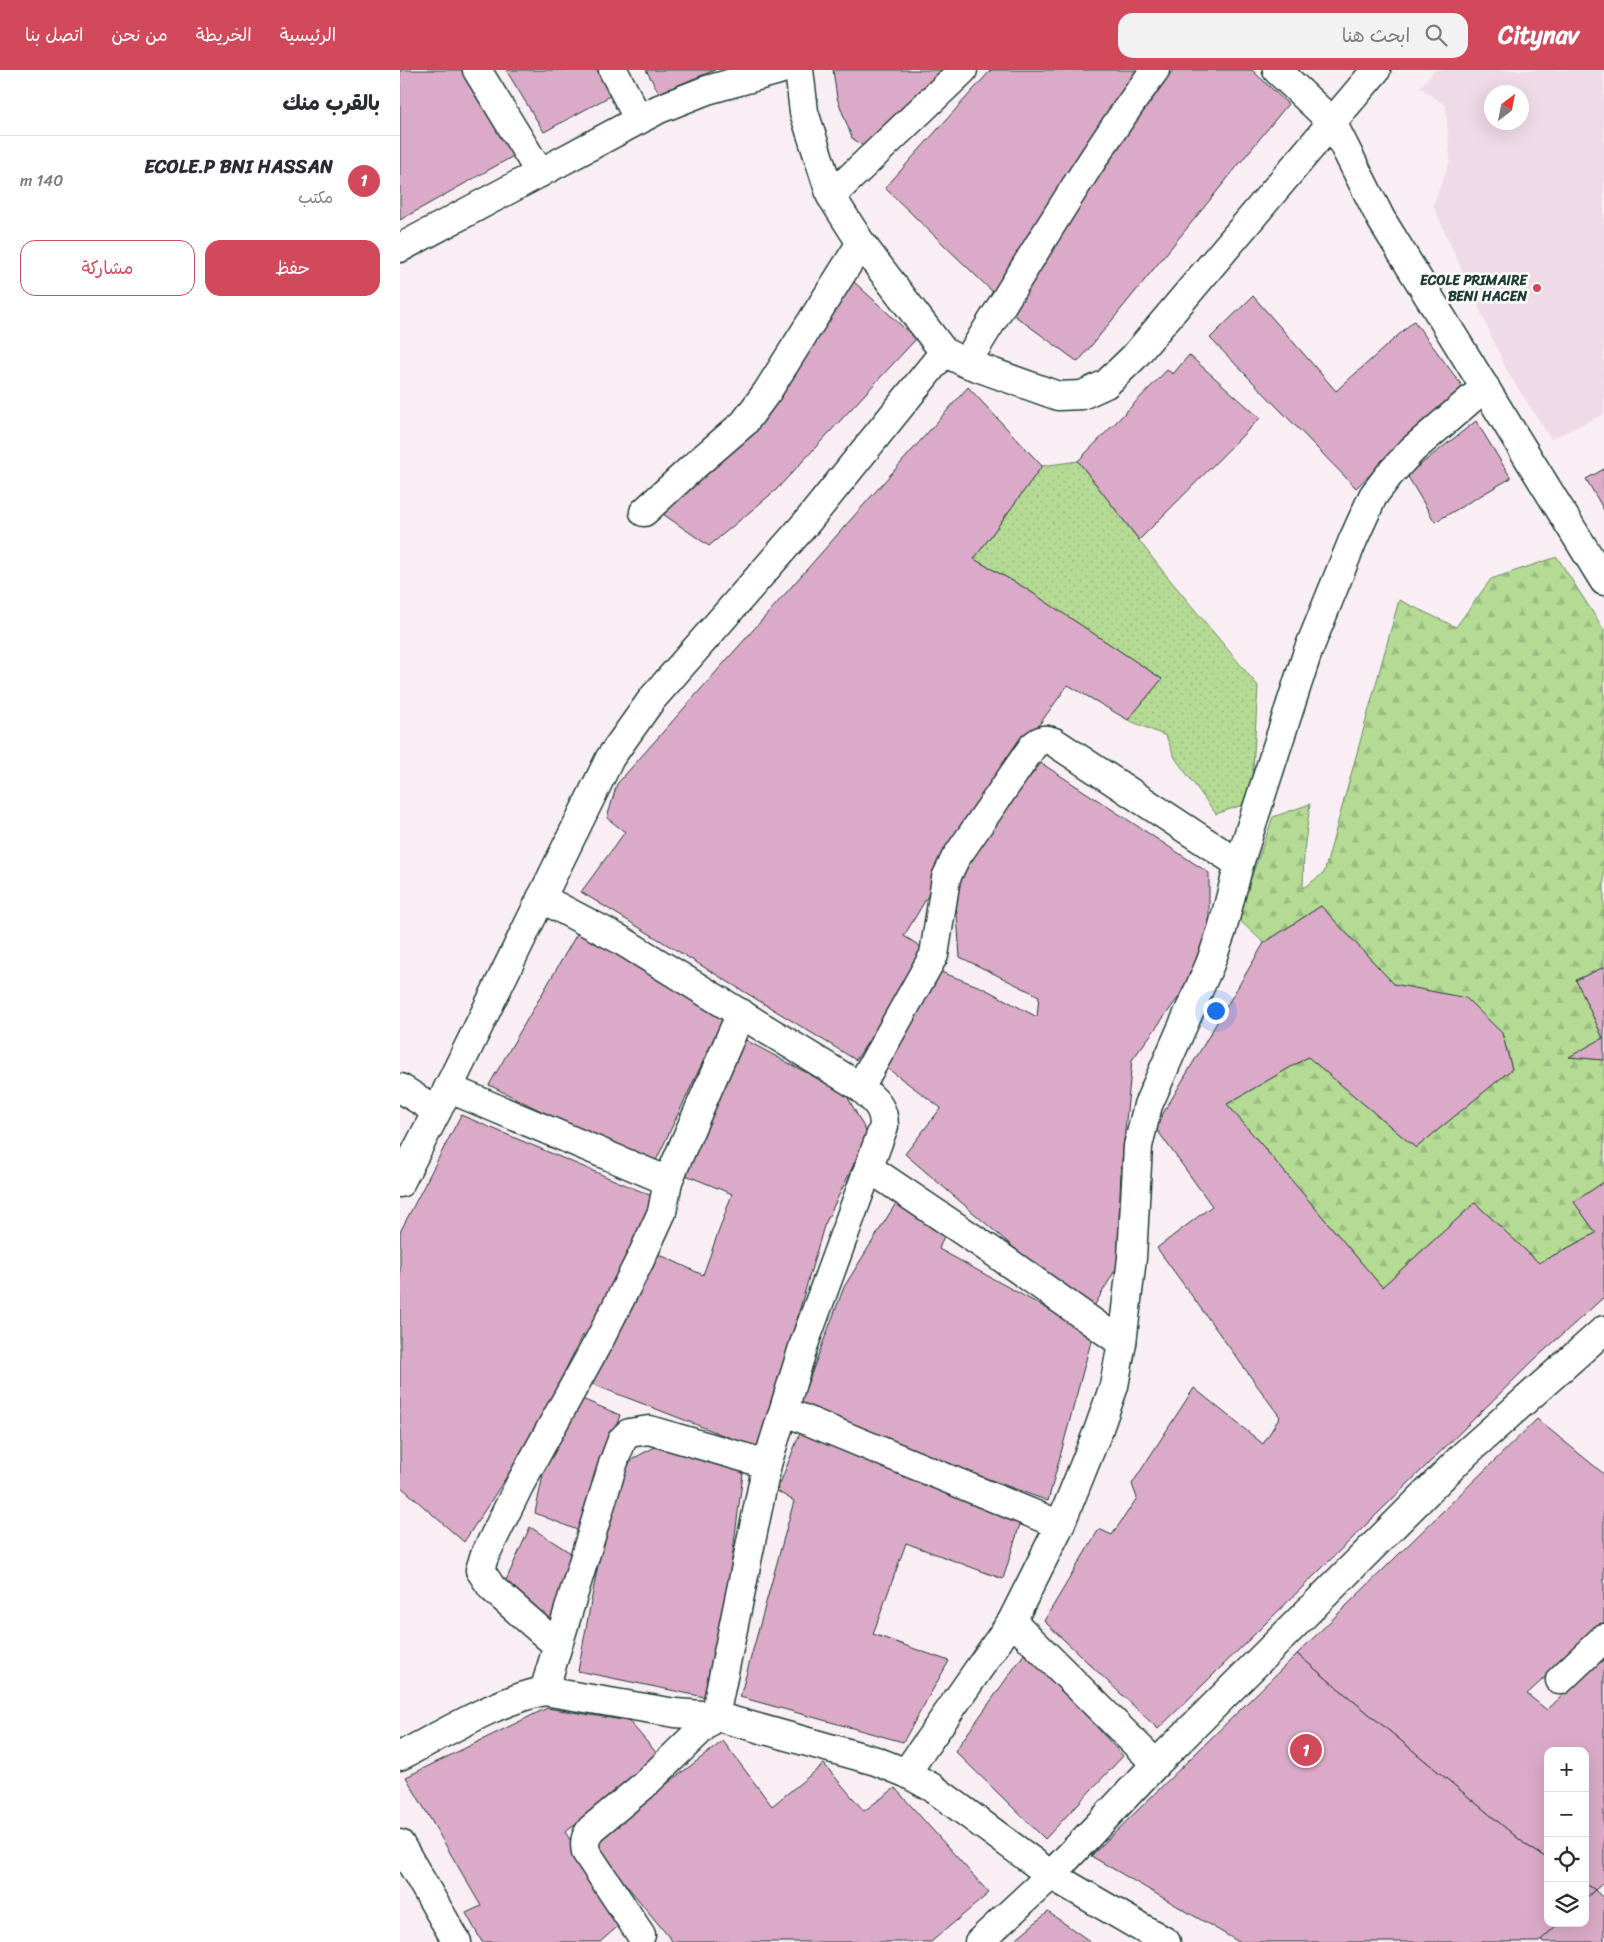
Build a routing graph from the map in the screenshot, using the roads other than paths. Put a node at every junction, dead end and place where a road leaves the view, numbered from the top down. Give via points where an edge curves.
1 (477, 70) edge
2 (613, 70) edge
3 (779, 70) edge
4 (799, 70) edge
5 (963, 70) edge
6 (1155, 70) edge
7 (1277, 70) edge
8 (1376, 70) edge
9 (639, 120) junction
10 (1332, 122) junction
11 (540, 173) junction
12 (832, 196) junction
13 (861, 243) junction
14 (400, 248) edge
15 (955, 357) junction
16 (1485, 387) junction
17 (644, 512) dead end
18 (1604, 581) edge
19 (1239, 864) junction
20 (542, 898) junction
21 (741, 1013) junction
22 (860, 1087) junction
23 (400, 1088) edge
24 (443, 1099) junction
25 (869, 1168) junction
26 (668, 1181) junction
27 (400, 1183) edge
28 (1604, 1330) edge
29 (1122, 1343) junction
30 (784, 1411) junction
31 (767, 1464) junction
32 (1060, 1525) junction
33 (1012, 1621) junction
34 (1604, 1638) edge
35 (557, 1645) junction
36 (1560, 1680) dead end
37 (544, 1691) junction
38 (715, 1716) junction
39 (400, 1756) edge
40 (1156, 1764) junction
41 (906, 1773) junction
42 (400, 1844) edge
43 (1051, 1875) junction
44 (641, 1940) edge
45 (457, 1942) edge
46 (979, 1942) edge
47 (1166, 1942) edge

1 - 11 street
2 - 9 street
3 - 9 street via 707,90
4 - 12 street via 804,112
5 - 12 street
6 - 15 street
7 - 10 street
8 - 10 street
9 - 11 street
10 - 15 street via 1134,357 1106,384 1082,395 1058,396
10 - 16 street via 1381,219
11 - 14 street
12 - 13 street
13 - 15 street
13 - 17 street via 744,423
15 - 20 street via 652,699 610,758
16 - 18 street
16 - 19 street via 1412,450 1373,496 1308,651
19 - 22 street via 1054,742 1039,741 993,801 955,859 946,878 934,954
19 - 29 street via 1210,964 1143,1122 1138,1146 1132,1258
20 - 21 street via 619,938
20 - 24 street
21 - 22 street
21 - 26 street
22 - 25 street via 884,1115 884,1126
23 - 24 street
24 - 26 street
24 - 27 street
25 - 29 street
25 - 30 street via 804,1344
26 - 35 street via 662,1212 640,1260 520,1484 480,1570 492,1588
28 - 40 street via 1466,1453
29 - 32 street via 1114,1386
30 - 31 street
30 - 32 street
31 - 35 street via 649,1430 629,1433 622,1440 613,1464
31 - 38 street
32 - 33 street
33 - 40 street
33 - 41 street
34 - 36 street
35 - 37 street
37 - 38 street via 675,1713
37 - 39 street via 502,1704
38 - 41 street via 876,1761
38 - 44 street via 586,1837 586,1852
40 - 43 street
41 - 43 street via 933,1788
42 - 45 street
43 - 46 street
43 - 47 street

